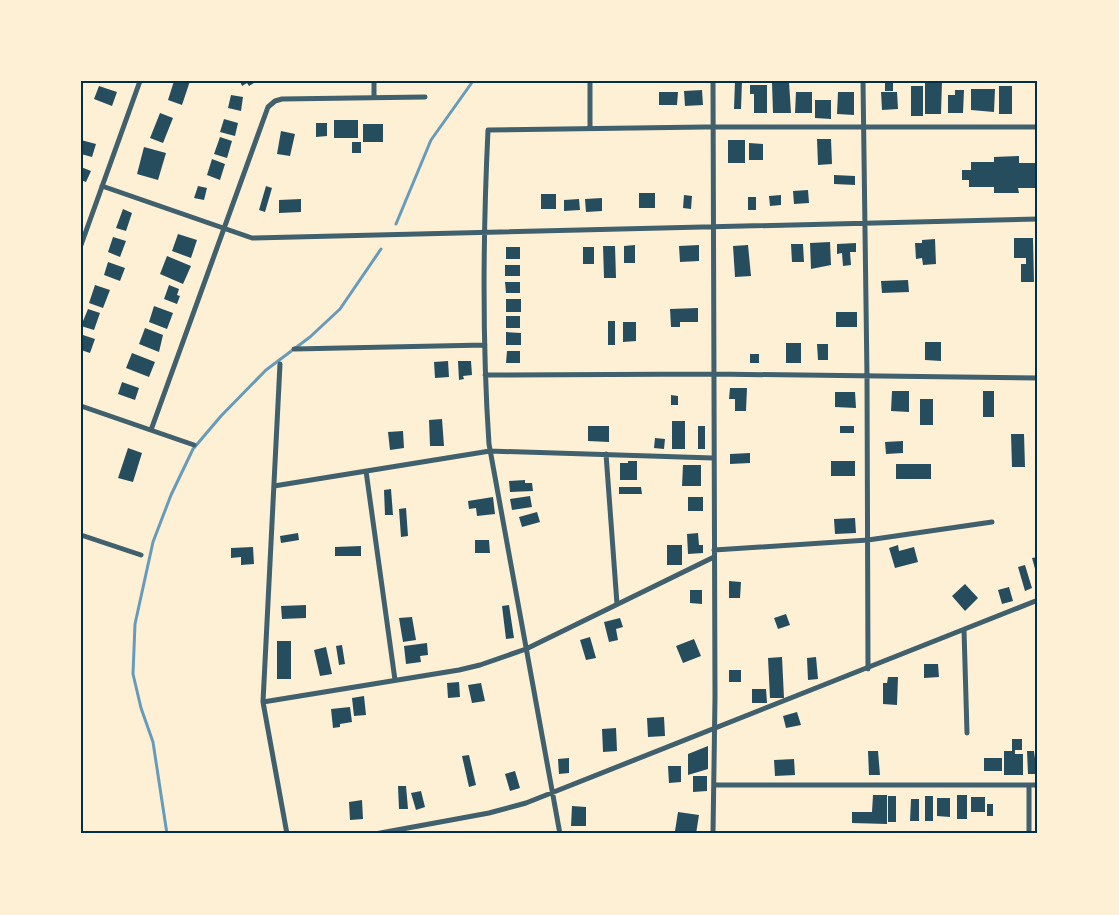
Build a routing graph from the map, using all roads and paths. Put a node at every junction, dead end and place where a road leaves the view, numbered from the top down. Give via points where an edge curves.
1 (140, 81) edge
2 (374, 81) edge
3 (590, 81) edge
4 (713, 81) edge
5 (863, 81) edge
6 (374, 96) junction
7 (425, 97) dead end
8 (713, 127) junction
9 (863, 127) junction
10 (1038, 127) edge
11 (590, 128) junction
12 (102, 186) junction
13 (1038, 219) edge
14 (865, 223) junction
15 (223, 228) junction
16 (713, 228) junction
17 (484, 233) junction
18 (81, 245) edge
19 (485, 345) junction
20 (294, 349) dead end
21 (280, 364) dead end
22 (712, 374) junction
23 (485, 375) junction
24 (867, 377) junction
25 (1038, 378) edge
26 (81, 406) edge
27 (151, 430) junction
28 (194, 445) dead end
29 (490, 451) junction
30 (606, 454) junction
31 (713, 458) junction
32 (366, 471) junction
33 (274, 486) junction
34 (992, 522) dead end
35 (81, 535) edge
36 (868, 540) junction
37 (714, 550) junction
38 (141, 555) dead end
39 (714, 557) junction
40 (1038, 600) edge
41 (617, 604) junction
42 (964, 630) junction
43 (526, 649) junction
44 (868, 669) junction
45 (395, 680) junction
46 (263, 702) junction
47 (715, 729) junction
48 (967, 733) dead end
49 (714, 785) junction
50 (1029, 785) junction
51 (1038, 786) edge
52 (552, 793) junction
53 (287, 834) edge
54 (376, 834) edge
55 (560, 834) edge
56 (713, 834) edge
57 (1029, 834) edge

1 - 12 street
2 - 6 street
3 - 11 street
4 - 8 street
5 - 9 street
6 - 7 street
6 - 15 street via 275,101 268,107
8 - 9 street
8 - 11 street
8 - 16 street
9 - 10 street
9 - 14 street
11 - 17 street via 488,130
12 - 15 street
12 - 18 street
13 - 14 street
14 - 16 street
14 - 24 street
15 - 17 street via 252,238
15 - 27 street
16 - 17 street
16 - 22 street
17 - 19 street
19 - 20 street
19 - 23 street
21 - 33 street
22 - 23 street
22 - 24 street
22 - 31 street
23 - 29 street
24 - 25 street
24 - 36 street
26 - 27 street
27 - 28 street
29 - 30 street
29 - 32 street
29 - 43 street
30 - 31 street
30 - 41 street
31 - 37 street
32 - 33 street
32 - 45 street
33 - 46 street
34 - 36 street
35 - 38 street
36 - 37 street
36 - 44 street
37 - 39 street
39 - 41 street
39 - 47 street
40 - 42 street
41 - 43 street
42 - 44 street
42 - 48 street
43 - 45 street via 480,665
43 - 52 street
44 - 47 street
45 - 46 street
46 - 53 street
47 - 49 street
47 - 52 street
49 - 50 street
49 - 56 street
50 - 51 street
50 - 57 street
52 - 54 street via 489,813
52 - 55 street

